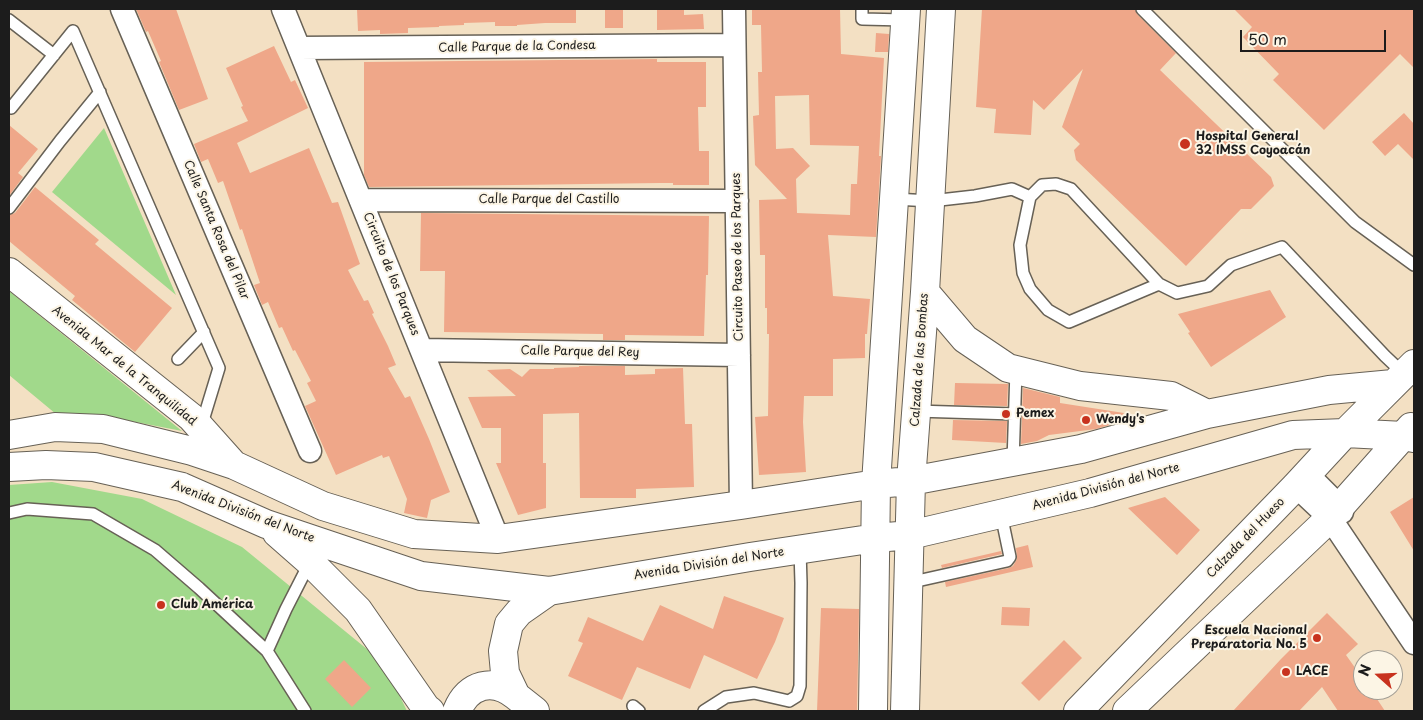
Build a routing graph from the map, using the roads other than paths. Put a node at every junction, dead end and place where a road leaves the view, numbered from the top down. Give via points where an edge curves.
1 (122, 9) edge
2 (283, 9) edge
3 (734, 9) edge
4 (862, 9) edge
5 (941, 9) edge
6 (1142, 9) edge
7 (905, 14) edge
8 (9, 20) edge
9 (734, 45) junction
10 (299, 48) junction
11 (54, 55) junction
12 (100, 92) junction
13 (11, 108) dead end
14 (1030, 197) junction
15 (894, 199) junction
16 (360, 200) junction
17 (737, 201) junction
18 (930, 201) junction
19 (9, 208) edge
20 (1414, 265) edge
21 (9, 272) edge
22 (1159, 284) junction
23 (926, 292) junction
24 (204, 332) junction
25 (422, 350) junction
26 (739, 355) junction
27 (178, 359) dead end
28 (1016, 370) junction
29 (1404, 374) edge
30 (916, 412) junction
31 (1014, 414) junction
32 (1207, 414) junction
33 (1345, 433) junction
34 (1411, 433) edge
35 (9, 435) edge
36 (196, 440) junction
37 (310, 451) dead end
38 (1013, 462) junction
39 (9, 467) edge
40 (1302, 480) junction
41 (911, 481) junction
42 (876, 484) junction
43 (742, 505) junction
44 (1335, 512) junction
45 (9, 513) edge
46 (1001, 514) junction
47 (266, 524) junction
48 (910, 535) junction
49 (876, 538) junction
50 (498, 539) junction
51 (800, 550) junction
52 (310, 562) junction
53 (908, 583) junction
54 (549, 591) junction
55 (1405, 615) edge
56 (1414, 644) edge
57 (267, 652) junction
58 (525, 703) edge
59 (304, 711) edge
60 (430, 711) edge
61 (457, 711) edge
62 (704, 711) edge
63 (874, 711) edge
64 (905, 711) edge
65 (1078, 711) edge
66 (1127, 711) edge

1 - 37 street, Calle Santa Rosa del Pilar
2 - 10 street, Circuito de los Parques
3 - 9 street, Circuito Paseo de los Parques
4 - 7 lane via 862,18
5 - 18 main road, Calzada de las Bombas
6 - 20 lane via 1355,222
7 - 15 main road
8 - 11 lane
9 - 10 street, Calle Parque de la Condesa
9 - 17 street, Circuito Paseo de los Parques
10 - 16 street, Circuito de los Parques
11 - 12 lane via 73,31
11 - 13 lane
12 - 19 lane
12 - 24 lane
14 - 18 lane via 1012,189
14 - 22 lane via 1042,185 1056,184 1071,189
14 - 22 lane via 1020,245 1022,272 1030,289 1048,310 1069,322
15 - 18 lane
15 - 42 main road
16 - 17 street, Calle Parque del Castillo
16 - 25 street, Circuito de los Parques
17 - 26 street, Circuito Paseo de los Parques
18 - 23 main road, Calzada de las Bombas
21 - 36 main road, Avenida Mar de la Tranquilidad via 183,411
22 - 29 lane via 1177,293 1208,286 1231,265 1282,247
23 - 28 main road via 965,339
23 - 30 main road, Calzada de las Bombas
24 - 27 lane
24 - 36 lane via 219,368
25 - 26 street, Calle Parque del Rey
25 - 50 street, Circuito de los Parques
26 - 43 street, Circuito Paseo de los Parques
28 - 31 lane
28 - 32 main road via 1080,386 1171,396
29 - 32 main road
29 - 33 main road, Calzada del Hueso
30 - 31 lane
30 - 41 main road, Calzada de las Bombas
31 - 38 lane
32 - 38 main road via 1081,449
33 - 34 main road, Avenida División del Norte
33 - 40 main road, Calzada del Hueso
33 - 46 main road, Avenida División del Norte via 1292,435 1090,494
34 - 44 main road
35 - 36 main road via 55,427
36 - 50 main road, Avenida Mar de la Tranquilidad via 234,465 323,506 414,534
38 - 41 main road
39 - 47 main road, Avenida División del Norte via 94,468 182,486
40 - 44 street
40 - 65 main road, Calzada del Hueso
41 - 42 main road
41 - 48 main road, Calzada de las Bombas
42 - 43 main road
42 - 49 main road
43 - 50 main road
44 - 55 street via 1359,560
44 - 66 main road
45 - 57 lane via 27,509 94,514 155,550
46 - 48 main road, Avenida División del Norte
46 - 53 lane via 1010,557 1007,561
47 - 52 main road
47 - 54 main road, Avenida División del Norte via 421,576
48 - 49 main road, Avenida División del Norte
48 - 53 main road, Calzada de las Bombas
49 - 51 main road, Avenida División del Norte
49 - 63 main road
51 - 54 main road, Avenida División del Norte
51 - 62 lane via 800,686 797,696 789,700 754,693 726,697
52 - 57 lane
52 - 60 main road via 358,610
53 - 64 main road, Calzada de las Bombas
54 - 58 main road via 519,612 509,624 503,651 505,673
55 - 56 street
57 - 59 lane
58 - 61 main road via 500,686 482,686 466,695

